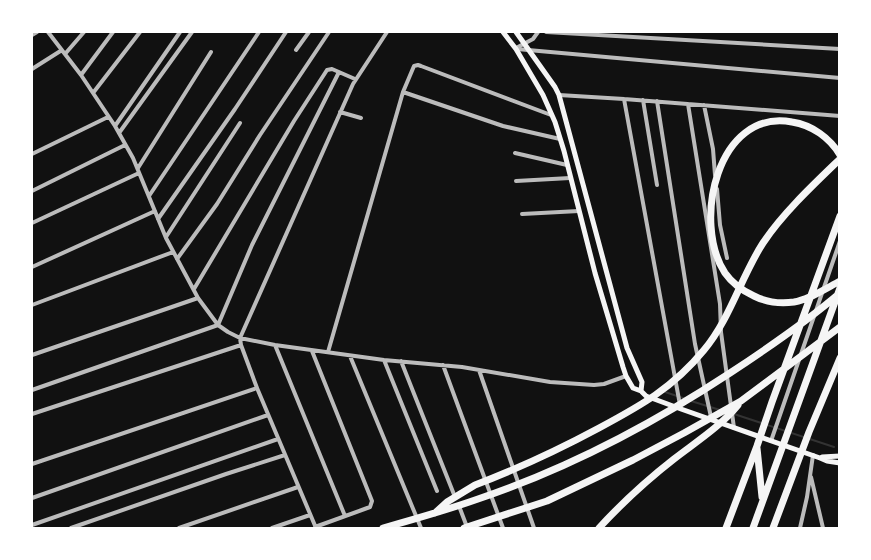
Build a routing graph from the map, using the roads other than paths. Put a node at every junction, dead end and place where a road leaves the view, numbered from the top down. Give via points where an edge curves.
1 (37, 32) edge
2 (49, 32) edge
3 (84, 32) edge
4 (113, 32) edge
5 (140, 32) edge
6 (180, 32) edge
7 (192, 32) edge
8 (259, 32) edge
9 (286, 32) edge
10 (309, 32) edge
11 (329, 32) edge
12 (387, 32) edge
13 (503, 32) edge
14 (516, 32) edge
15 (538, 32) edge
16 (546, 32) edge
17 (32, 35) edge
18 (525, 44) junction
19 (840, 48) edge
20 (516, 49) junction
21 (296, 50) dead end
22 (530, 50) junction
23 (64, 52) junction
24 (212, 52) dead end
25 (32, 69) edge
26 (339, 72) junction
27 (81, 75) junction
28 (840, 78) edge
29 (355, 79) junction
30 (403, 92) junction
31 (93, 93) junction
32 (559, 95) junction
33 (624, 99) junction
34 (643, 100) junction
35 (657, 101) junction
36 (688, 104) junction
37 (704, 105) junction
38 (340, 112) junction
39 (552, 116) junction
40 (840, 116) edge
41 (108, 117) junction
42 (361, 118) dead end
43 (240, 123) dead end
44 (115, 126) junction
45 (119, 134) junction
46 (560, 139) junction
47 (125, 145) junction
48 (515, 153) dead end
49 (32, 154) edge
50 (840, 157) edge
51 (567, 165) junction
52 (138, 171) junction
53 (570, 178) junction
54 (516, 182) dead end
55 (657, 185) dead end
56 (32, 191) edge
57 (149, 196) junction
58 (155, 211) junction
59 (579, 211) junction
60 (522, 214) dead end
61 (840, 216) edge
62 (158, 219) junction
63 (32, 223) edge
64 (840, 234) edge
65 (166, 238) junction
66 (840, 241) edge
67 (831, 243) junction
68 (173, 252) junction
69 (726, 258) dead end
70 (177, 259) junction
71 (32, 267) edge
72 (840, 281) edge
73 (840, 288) edge
74 (194, 289) junction
75 (840, 293) edge
76 (198, 298) junction
77 (32, 305) edge
78 (218, 325) junction
79 (840, 327) edge
80 (240, 338) junction
81 (241, 345) junction
82 (275, 345) junction
83 (312, 350) junction
84 (328, 352) junction
85 (350, 355) junction
86 (32, 356) edge
87 (840, 358) edge
88 (384, 360) junction
89 (401, 361) junction
90 (443, 364) junction
91 (479, 369) junction
92 (626, 376) junction
93 (257, 388) junction
94 (32, 390) edge
95 (641, 391) junction
96 (741, 401) junction
97 (681, 409) junction
98 (32, 414) edge
99 (268, 415) junction
100 (712, 420) junction
101 (734, 428) junction
102 (278, 439) junction
103 (771, 441) junction
104 (757, 446) junction
105 (285, 455) junction
106 (813, 455) junction
107 (840, 456) edge
108 (820, 458) junction
109 (840, 463) edge
110 (32, 464) edge
111 (810, 473) junction
112 (298, 487) junction
113 (437, 491) dead end
114 (32, 498) edge
115 (763, 502) junction
116 (435, 513) junction
117 (310, 515) junction
118 (345, 516) junction
119 (32, 525) edge
120 (71, 528) edge
121 (178, 528) edge
122 (272, 528) edge
123 (316, 528) edge
124 (383, 528) edge
125 (421, 528) edge
126 (466, 528) edge
127 (503, 528) edge
128 (534, 528) edge
129 (599, 528) edge
130 (726, 528) edge
131 (753, 528) edge
132 (773, 528) edge
133 (800, 528) edge
134 (823, 528) edge

1 - 17 street
2 - 23 street
3 - 23 street
4 - 27 street
5 - 31 street
6 - 44 street
7 - 45 street
8 - 57 street
9 - 62 street
10 - 21 street
11 - 70 street
12 - 29 street
13 - 20 main road
14 - 18 main road
15 - 18 street
16 - 19 street
18 - 20 street
18 - 22 main road
20 - 22 street
20 - 39 main road
22 - 28 street
22 - 32 main road
23 - 25 street
23 - 27 street
24 - 52 street
26 - 29 street
26 - 74 street via 327,70
26 - 78 street via 252,245
27 - 31 street
29 - 38 street
30 - 39 street via 412,68 418,65
30 - 46 street via 503,126
30 - 84 street
31 - 41 street
32 - 33 street
32 - 95 main road via 627,348 642,382
33 - 34 street
33 - 97 street
34 - 35 street
34 - 55 street
35 - 36 street
35 - 100 street via 695,344
36 - 37 street
36 - 101 street via 720,304
37 - 40 street
37 - 69 street
38 - 42 street
38 - 80 street
39 - 46 main road
41 - 44 street
41 - 49 street
43 - 65 street
44 - 45 street
45 - 47 street
46 - 51 main road
47 - 52 street
47 - 56 street
48 - 51 street
50 - 72 highway via 822,134 800,123 770,121 752,129 739,138 720,166 714,188 712,238 726,273 738,286 764,300 795,302
50 - 116 highway via 774,228 706,348 671,384 572,443 460,493
51 - 53 main road
52 - 57 street
52 - 63 street
53 - 54 street
53 - 59 main road
57 - 58 street
58 - 62 street
58 - 71 street
59 - 60 street
59 - 92 main road
61 - 67 highway
62 - 65 street
64 - 67 highway
65 - 68 street
66 - 103 street
67 - 104 highway
68 - 70 street
68 - 77 street
70 - 74 street
73 - 115 highway
74 - 76 street
75 - 116 highway via 780,340 663,416 531,479
76 - 78 street
76 - 86 street
78 - 80 street
78 - 94 street
79 - 96 highway
80 - 81 street
80 - 82 street
81 - 93 street
81 - 98 street
82 - 83 street
82 - 118 street
83 - 84 street
83 - 118 street via 372,501 372,506
84 - 85 street
85 - 88 street
85 - 125 street
87 - 132 highway
88 - 89 street
88 - 113 street
89 - 90 street
89 - 126 street
90 - 91 street
90 - 127 street
91 - 92 street via 571,384 604,384
91 - 128 street
92 - 95 main road via 633,388
93 - 99 street
93 - 110 street
95 - 97 main road
96 - 126 highway via 547,501
96 - 129 highway via 732,413 648,479
97 - 100 main road
99 - 102 street
99 - 114 street
100 - 101 main road
101 - 103 main road
102 - 105 street
102 - 119 street
103 - 106 main road
104 - 115 highway
104 - 130 highway
105 - 112 street
105 - 120 street
106 - 108 main road
106 - 111 street
107 - 108 main road
108 - 109 main road
111 - 133 street
111 - 134 street
112 - 117 street
112 - 121 street
115 - 131 highway
116 - 124 highway
117 - 122 street
117 - 123 street
118 - 123 street

